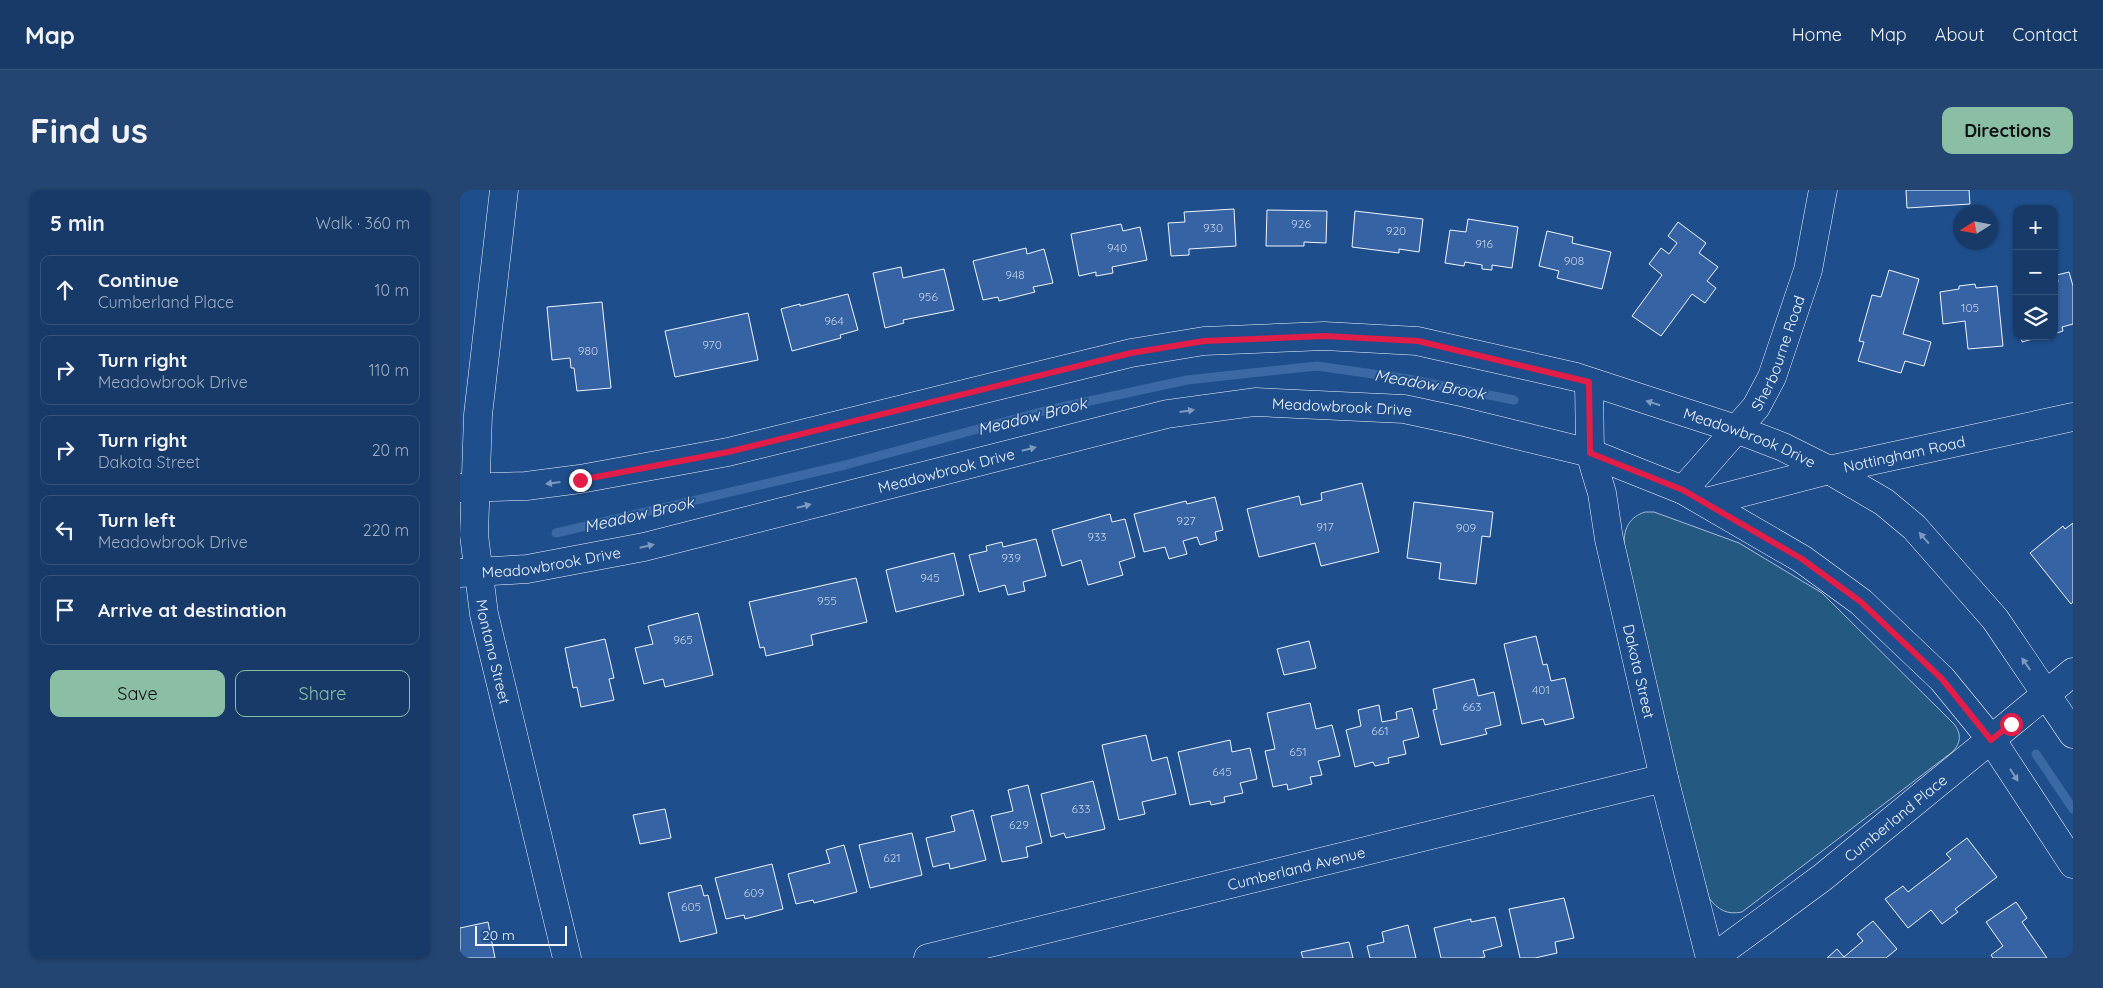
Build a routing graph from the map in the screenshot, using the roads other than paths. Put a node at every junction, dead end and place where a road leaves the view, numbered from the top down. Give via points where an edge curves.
1 (504, 190) edge
2 (1823, 190) edge
3 (1589, 382) junction
4 (2073, 417) edge
5 (1736, 429) junction
6 (1590, 453) junction
7 (1829, 470) junction
8 (467, 488) edge
9 (1683, 490) junction
10 (1706, 502) junction
11 (469, 573) edge
12 (2073, 672) edge
13 (2046, 694) junction
14 (2073, 734) edge
15 (1991, 740) junction
16 (1664, 778) junction
17 (2073, 864) edge
18 (567, 958) edge
19 (928, 958) edge
20 (1712, 958) edge

1 - 8 street, Montana Street
2 - 5 street, Sherbourne Road via 1808,270 1772,377 1756,407
5 -> 3 street, Meadowbrook Drive
3 - 6 street, Dakota Street
3 -> 8 street, Meadowbrook Drive via 1418,341 1324,336 1204,341 1131,353 728,452 580,480
4 - 7 street, Nottingham Road
5 - 7 street, Meadowbrook Drive
5 - 9 street, Sherbourne Road
6 - 9 street, Meadowbrook Drive
11 -> 6 street, Meadowbrook Drive via 527,569 644,547 1167,414 1255,402 1404,409
6 - 16 street, Dakota Street via 1602,493 1609,539
7 - 10 street, Nottingham Road
13 -> 7 street, Meadowbrook Drive via 1995,619 1914,527 1884,502
8 - 11 street, Montana Street via 474,535
9 - 10 street, Meadowbrook Drive
10 - 15 street, Meadowbrook Drive via 1802,559 1861,602 1942,679
11 - 18 street, Montana Street via 484,614
12 - 13 street, Cumberland Place
13 - 14 street, Meadowbrook Drive
13 - 15 street, Cumberland Place
15 -> 17 street, Meadowbrook Drive
15 - 20 street, Cumberland Place via 1823,877
16 - 19 street, Cumberland Avenue
16 - 20 street, Dakota Street

